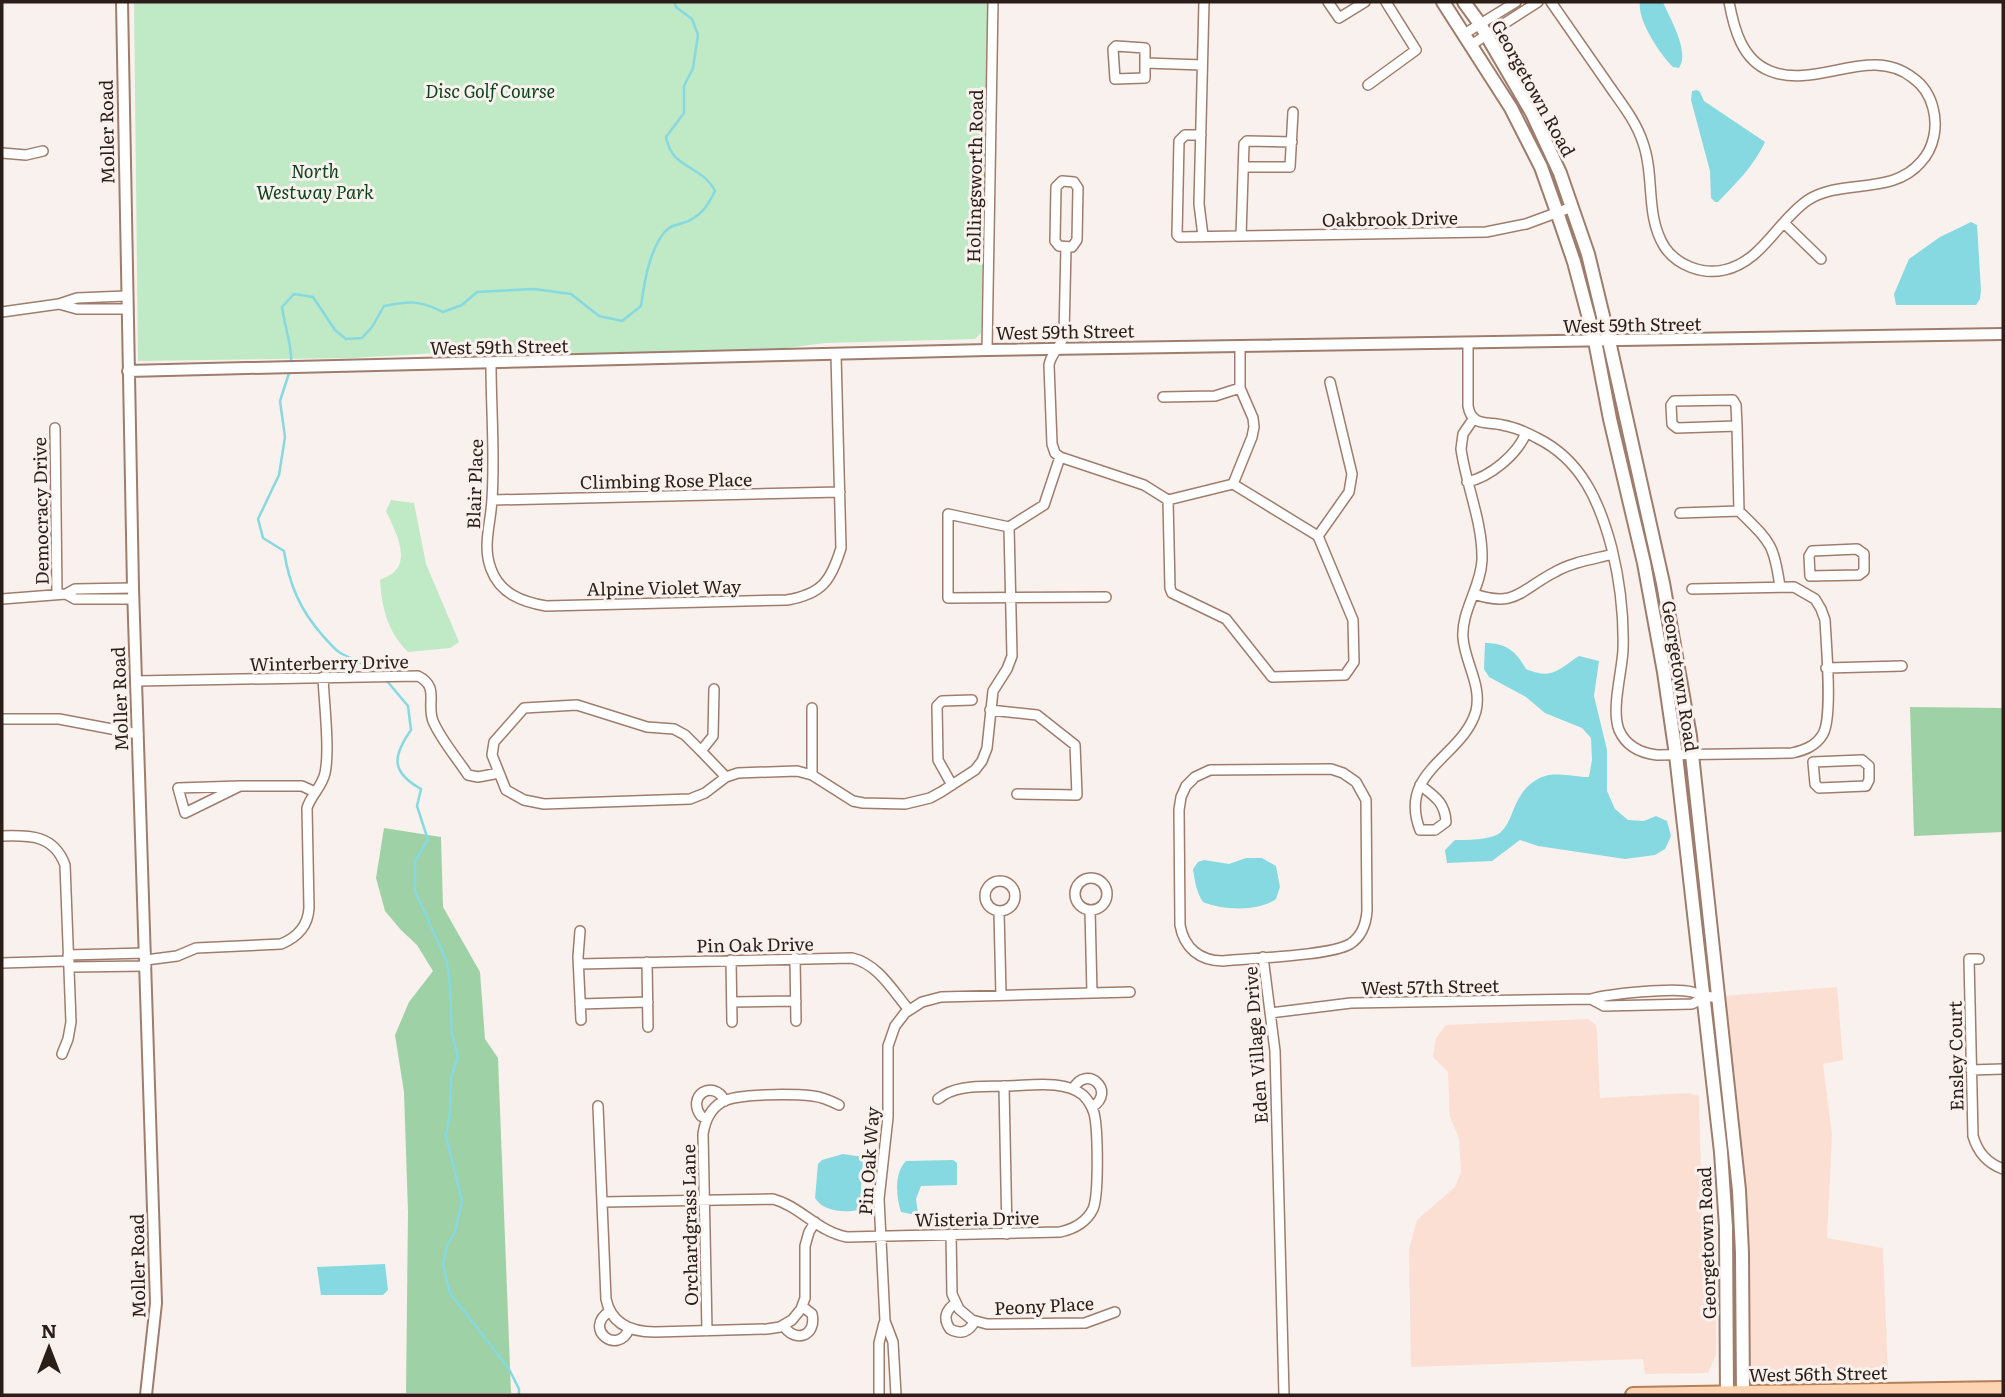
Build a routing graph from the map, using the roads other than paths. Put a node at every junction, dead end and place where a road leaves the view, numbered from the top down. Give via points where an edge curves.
1 (122, 2) edge
2 (993, 2) edge
3 (1204, 2) edge
4 (1328, 2) edge
5 (1365, 2) edge
6 (1386, 2) edge
7 (1443, 2) edge
8 (1464, 2) edge
9 (1516, 2) edge
10 (1538, 2) edge
11 (1551, 2) edge
12 (1729, 2) edge
13 (1483, 30) junction
14 (1468, 40) junction
15 (1146, 63) junction
16 (1202, 65) junction
17 (1368, 85) dead end
18 (1293, 112) dead end
19 (1201, 135) junction
20 (1292, 142) junction
21 (43, 151) dead end
22 (2, 153) edge
23 (1243, 167) junction
24 (1572, 206) junction
25 (1557, 212) junction
26 (1784, 223) junction
27 (1203, 236) junction
28 (1241, 236) junction
29 (1066, 247) junction
30 (1821, 259) dead end
31 (127, 296) junction
32 (60, 304) junction
33 (127, 310) junction
34 (2, 312) edge
35 (2003, 334) edge
36 (1602, 341) junction
37 (1468, 343) junction
38 (1240, 346) junction
39 (1057, 349) junction
40 (987, 350) junction
41 (836, 355) junction
42 (491, 363) junction
43 (128, 371) junction
44 (1330, 382) dead end
45 (1240, 388) junction
46 (1163, 397) dead end
47 (1474, 418) junction
48 (1737, 426) junction
49 (55, 428) dead end
50 (1525, 433) junction
51 (1060, 457) junction
52 (1467, 482) junction
53 (1233, 484) junction
54 (840, 492) junction
55 (492, 500) junction
56 (1168, 500) junction
57 (1739, 511) junction
58 (1680, 513) dead end
59 (1009, 527) junction
60 (1318, 536) junction
61 (1613, 554) junction
62 (1810, 576) junction
63 (1780, 587) junction
64 (1692, 589) dead end
65 (1802, 590) junction
66 (61, 594) junction
67 (133, 594) junction
68 (1474, 594) junction
69 (514, 597) joint
70 (1011, 597) junction
71 (1107, 597) dead end
72 (2, 599) edge
73 (1902, 666) dead end
74 (1826, 668) junction
75 (323, 677) junction
76 (136, 681) junction
77 (714, 689) dead end
78 (972, 700) dead end
79 (812, 708) dead end
80 (990, 710) junction
81 (2, 719) edge
82 (138, 734) junction
83 (1807, 749) junction
84 (701, 751) junction
85 (1676, 755) junction
86 (1692, 755) junction
87 (1813, 762) junction
88 (499, 773) junction
89 (812, 775) junction
90 (726, 777) junction
91 (952, 785) junction
92 (1420, 785) junction
93 (240, 786) junction
94 (315, 792) junction
95 (1017, 794) dead end
96 (2, 836) edge
97 (1090, 910) dead end
98 (999, 912) dead end
99 (580, 931) dead end
100 (1263, 957) junction
101 (795, 958) junction
102 (1979, 959) dead end
103 (146, 960) junction
104 (731, 960) junction
105 (69, 961) junction
106 (647, 962) junction
107 (2, 963) edge
108 (579, 964) junction
109 (1130, 992) dead end
110 (1093, 993) junction
111 (1001, 995) junction
112 (1704, 998) junction
113 (1719, 998) junction
114 (796, 1001) junction
115 (648, 1002) junction
116 (732, 1002) junction
117 (580, 1004) junction
118 (909, 1010) junction
119 (1270, 1013) junction
120 (581, 1020) dead end
121 (732, 1021) dead end
122 (796, 1021) dead end
123 (648, 1027) dead end
124 (62, 1054) dead end
125 (2003, 1069) edge
126 (1971, 1070) junction
127 (1004, 1086) junction
128 (1073, 1089) junction
129 (938, 1099) dead end
130 (725, 1101) junction
131 (839, 1105) dead end
132 (598, 1106) dead end
133 (1091, 1107) junction
134 (707, 1119) junction
135 (2003, 1169) edge
136 (705, 1199) junction
137 (602, 1202) junction
138 (815, 1222) junction
139 (951, 1234) junction
140 (1007, 1234) junction
141 (879, 1236) junction
142 (956, 1303) junction
143 (802, 1306) junction
144 (610, 1311) junction
145 (1115, 1312) dead end
146 (885, 1321) junction
147 (975, 1321) junction
148 (783, 1325) junction
149 (629, 1329) junction
150 (707, 1331) junction
151 (2003, 1389) edge
152 (1743, 1394) edge
153 (146, 1395) edge
154 (879, 1395) edge
155 (896, 1395) edge
156 (1284, 1395) edge
157 (1633, 1395) edge
158 (1727, 1395) edge

1 - 31 street, Moller Road
2 - 40 street, Hollingsworth Road
3 - 16 street
4 - 5 street via 1341,18
6 - 17 street via 1416,50
7 - 14 main road, Georgetown Road
8 - 13 main road, Georgetown Road
9 - 13 street
10 - 13 street
11 - 26 street via 1635,125 1648,162 1656,229 1670,253 1697,269 1725,270 1750,258
12 - 26 street via 1742,46 1768,71 1796,76 1867,65 1894,67 1923,87 1935,113 1931,145 1912,171 1886,183 1817,196
13 - 14 street
13 - 24 main road, Georgetown Road via 1538,124
14 - 25 main road, Georgetown Road via 1529,142
15 - 15 street via 1144,47 1114,48 1115,79 1142,79
15 - 16 street
16 - 19 street
18 - 20 street
19 - 27 street
19 - 27 street via 1185,135 1179,141 1177,235
20 - 23 street via 1290,167
20 - 23 street via 1247,141
21 - 22 street
23 - 28 street
24 - 25 street, Oakbrook Drive
24 - 36 main road, Georgetown Road via 1588,254
25 - 28 street, Oakbrook Drive via 1486,232
25 - 36 main road, Georgetown Road
26 - 30 street
27 - 28 street, Oakbrook Drive
29 - 29 street via 1055,241 1056,187 1070,181 1078,188 1077,240
29 - 39 street via 1064,334
31 - 32 street via 77,298
31 - 33 street, Moller Road
32 - 33 street
32 - 34 street
33 - 43 street, Moller Road
35 - 36 street, West 59th Street
36 - 37 street, West 59th Street
36 - 85 main road, Georgetown Road via 1653,605
36 - 86 main road, Georgetown Road via 1663,583
37 - 38 street, West 59th Street
37 - 47 street via 1468,406
38 - 39 street, West 59th Street
38 - 45 street
39 - 40 street, West 59th Street
39 - 51 street via 1049,365 1052,446
40 - 41 street, West 59th Street
41 - 42 street, West 59th Street
41 - 54 street
42 - 43 street, West 59th Street
42 - 55 street, Blair Place
43 - 67 street, Moller Road
44 - 60 street via 1352,474 1349,492
45 - 46 street via 1215,396
45 - 53 street via 1254,428
47 - 50 street
47 - 52 street via 1461,441
48 - 48 street via 1732,400 1674,401 1671,405 1675,427
48 - 57 street
49 - 66 street, Democracy Drive
50 - 52 street via 1519,446 1489,474
50 - 61 street via 1563,455 1586,482 1602,514
51 - 56 street via 1144,485
51 - 59 street via 1044,505
52 - 68 street via 1482,550
53 - 56 street
53 - 60 street
54 - 55 street, Climbing Rose Place
54 - 69 street, Alpine Violet Way via 841,548 832,574 816,592 787,600 547,606
55 - 69 street, Blair Place via 487,553 491,570
56 - 60 street via 1173,594 1226,619 1272,677 1345,675 1354,662 1353,620
57 - 58 street
57 - 63 street via 1774,551
59 - 70 street
59 - 70 street via 948,514 949,598
61 - 68 street via 1567,566 1507,599
61 - 85 street via 1623,621 1618,728 1640,752
62 - 62 street via 1859,575 1864,569 1863,552 1814,550 1809,556
62 - 65 street
63 - 64 street
63 - 65 street
65 - 74 street via 1815,599 1824,616
66 - 67 street via 75,599
66 - 72 street
67 - 76 street, Moller Road
68 - 92 street via 1463,637 1476,686 1476,711 1467,730
70 - 71 street
70 - 80 street via 1012,656 993,691
73 - 74 street
74 - 83 street via 1827,724 1821,738
75 - 76 street, Winterberry Drive
75 - 88 street, Winterberry Drive via 421,677 432,690 433,721 468,775
75 - 94 street via 326,768
76 - 82 street, Moller Road
77 - 84 street via 713,736
78 - 91 street via 942,701 937,706 939,760
79 - 89 street
80 - 91 street via 982,761
80 - 95 street via 1037,715 1075,745 1077,795
81 - 82 street via 59,719
82 - 103 street, Moller Road
83 - 86 street
83 - 87 street
84 - 88 street via 676,729 647,727 577,705 532,706 523,709 494,742 492,753
84 - 90 street
85 - 86 street
85 - 112 main road, Georgetown Road
86 - 113 main road, Georgetown Road
87 - 87 street via 1865,761 1869,783 1817,787
88 - 90 street via 513,795 540,804 690,799 709,792
89 - 90 street via 789,771
89 - 91 street via 866,803 918,802
92 - 92 street via 1445,810 1446,822 1435,830 1420,830 1415,817
93 - 93 street via 185,813 178,788 191,787
93 - 94 street via 302,786
94 - 103 street via 307,813 308,919 296,936 281,944 196,948
96 - 105 street via 37,836 52,845 63,861
97 - 110 street
98 - 111 street
99 - 108 street
100 - 100 street, Eden Village Drive via 1343,947 1360,935 1366,924 1367,809 1359,785 1335,770 1206,772 1184,790 1179,810 1183,938 1196,953 1211,960
100 - 119 street, Eden Village Drive
101 - 104 street, Pin Oak Drive
101 - 114 street
101 - 118 street, Pin Oak Drive via 862,961
102 - 126 street, Ensley Court via 1969,959
103 - 105 street
103 - 153 street, Moller Road via 156,1303
104 - 106 street, Pin Oak Drive
104 - 116 street
105 - 107 street
105 - 124 street via 71,1022
106 - 108 street, Pin Oak Drive
106 - 115 street
108 - 117 street
109 - 110 street
110 - 111 street
111 - 118 street via 933,998
112 - 113 street, West 57th Street
112 - 119 street, West 57th Street via 1692,1004 1604,1006 1591,999 1352,1003
112 - 158 main road, Georgetown Road via 1726,1227
113 - 152 main road, Georgetown Road via 1739,1190
114 - 116 street
114 - 122 street
115 - 117 street
115 - 123 street
116 - 121 street
117 - 120 street
118 - 141 street, Pin Oak Way via 895,1026 888,1046
119 - 156 street, Eden Village Drive via 1276,1060
125 - 126 street
126 - 135 street, Ensley Court via 1973,1136 1984,1158
127 - 128 street
127 - 129 street via 957,1089
127 - 140 street
128 - 133 street
128 - 133 street via 1079,1080 1095,1080 1102,1096
130 - 131 street via 742,1096 811,1096
130 - 134 street, Orchardgrass Lane
130 - 134 street, Orchardgrass Lane via 721,1094 702,1092 696,1100 697,1111
132 - 137 street
133 - 140 street, Wisteria Drive via 1096,1196 1090,1215 1075,1228 1060,1232
134 - 136 street, Orchardgrass Lane via 703,1134
136 - 137 street, Wisteria Drive
136 - 138 street, Wisteria Drive via 773,1199
136 - 150 street, Orchardgrass Lane
137 - 144 street
138 - 141 street, Wisteria Drive via 842,1236
138 - 143 street via 805,1246
139 - 140 street, Wisteria Drive
139 - 141 street, Wisteria Drive
139 - 142 street, Peony Place via 951,1286
141 - 146 street, Pin Oak Way
142 - 147 street, Peony Place
142 - 147 street, Peony Place via 946,1316 950,1329 964,1332
143 - 148 street
143 - 148 street via 812,1314 811,1329 796,1336
144 - 149 street
144 - 149 street via 600,1320 603,1335 617,1340
145 - 147 street, Peony Place via 1085,1323
146 - 154 street, Pin Oak Way via 879,1343
146 - 155 street, Pin Oak Way via 892,1342
148 - 150 street
149 - 150 street
151 - 152 main road, West 56th Street
152 - 158 main road, West 56th Street
157 - 158 main road, West 56th Street

